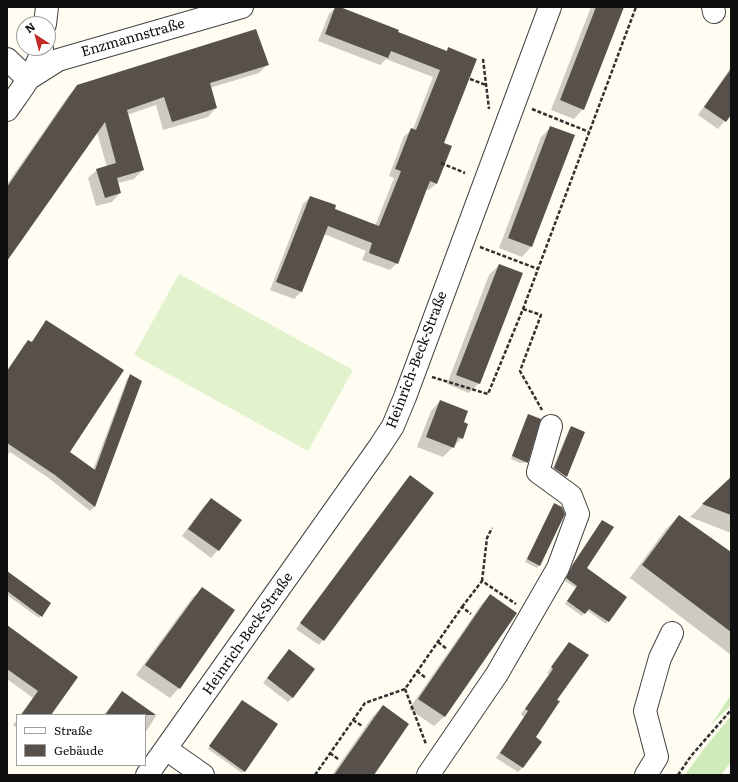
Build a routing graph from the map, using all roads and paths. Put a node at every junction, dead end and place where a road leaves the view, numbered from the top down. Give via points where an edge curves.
1 (242, 7) edge
2 (550, 7) edge
3 (636, 7) edge
4 (41, 56) edge
5 (483, 59) dead end
6 (7, 60) edge
7 (28, 79) junction
8 (470, 79) dead end
9 (486, 85) junction
10 (515, 102) junction
11 (489, 109) dead end
12 (7, 110) edge
13 (589, 132) junction
14 (441, 163) dead end
15 (465, 173) dead end
16 (463, 240) junction
17 (538, 269) junction
18 (522, 309) junction
19 (430, 376) dead end
20 (551, 426) joint
21 (492, 528) dead end
22 (482, 581) junction
23 (462, 607) junction
24 (471, 614) dead end
25 (531, 615) junction
26 (672, 633) dead end
27 (438, 642) junction
28 (447, 649) dead end
29 (417, 672) junction
30 (426, 678) dead end
31 (405, 689) junction
32 (731, 710) edge
33 (353, 720) junction
34 (362, 726) dead end
35 (166, 749) junction
36 (330, 753) junction
37 (338, 759) dead end
38 (431, 770) edge
39 (147, 775) edge
40 (203, 775) edge
41 (315, 775) edge
42 (646, 775) edge
43 (678, 775) edge

1 - 7 street, Enzmannstraße via 58,60
2 - 10 street, Heinrich-Beck-Straße
3 - 13 path
4 - 7 street
5 - 9 path
6 - 7 street
7 - 12 street
8 - 9 path
9 - 11 path
10 - 13 path
10 - 16 street, Heinrich-Beck-Straße
13 - 17 path
14 - 15 path
16 - 17 path
16 - 35 street, Heinrich-Beck-Straße via 393,426
17 - 18 path
18 - 19 path via 488,394
18 - 20 path via 541,315 520,371
20 - 25 street via 538,472 571,496 578,514 558,568
21 - 22 path via 487,538
22 - 23 path
22 - 25 path
23 - 24 path
23 - 27 path
25 - 38 street via 496,674
26 - 42 street via 660,658 645,711 657,757
27 - 28 path
27 - 29 path
29 - 30 path
29 - 31 path
31 - 33 path via 364,703
31 - 38 path
32 - 43 path via 690,756
33 - 34 path
33 - 36 path
35 - 39 street, Heinrich-Beck-Straße
35 - 40 street
36 - 37 path
36 - 41 path

